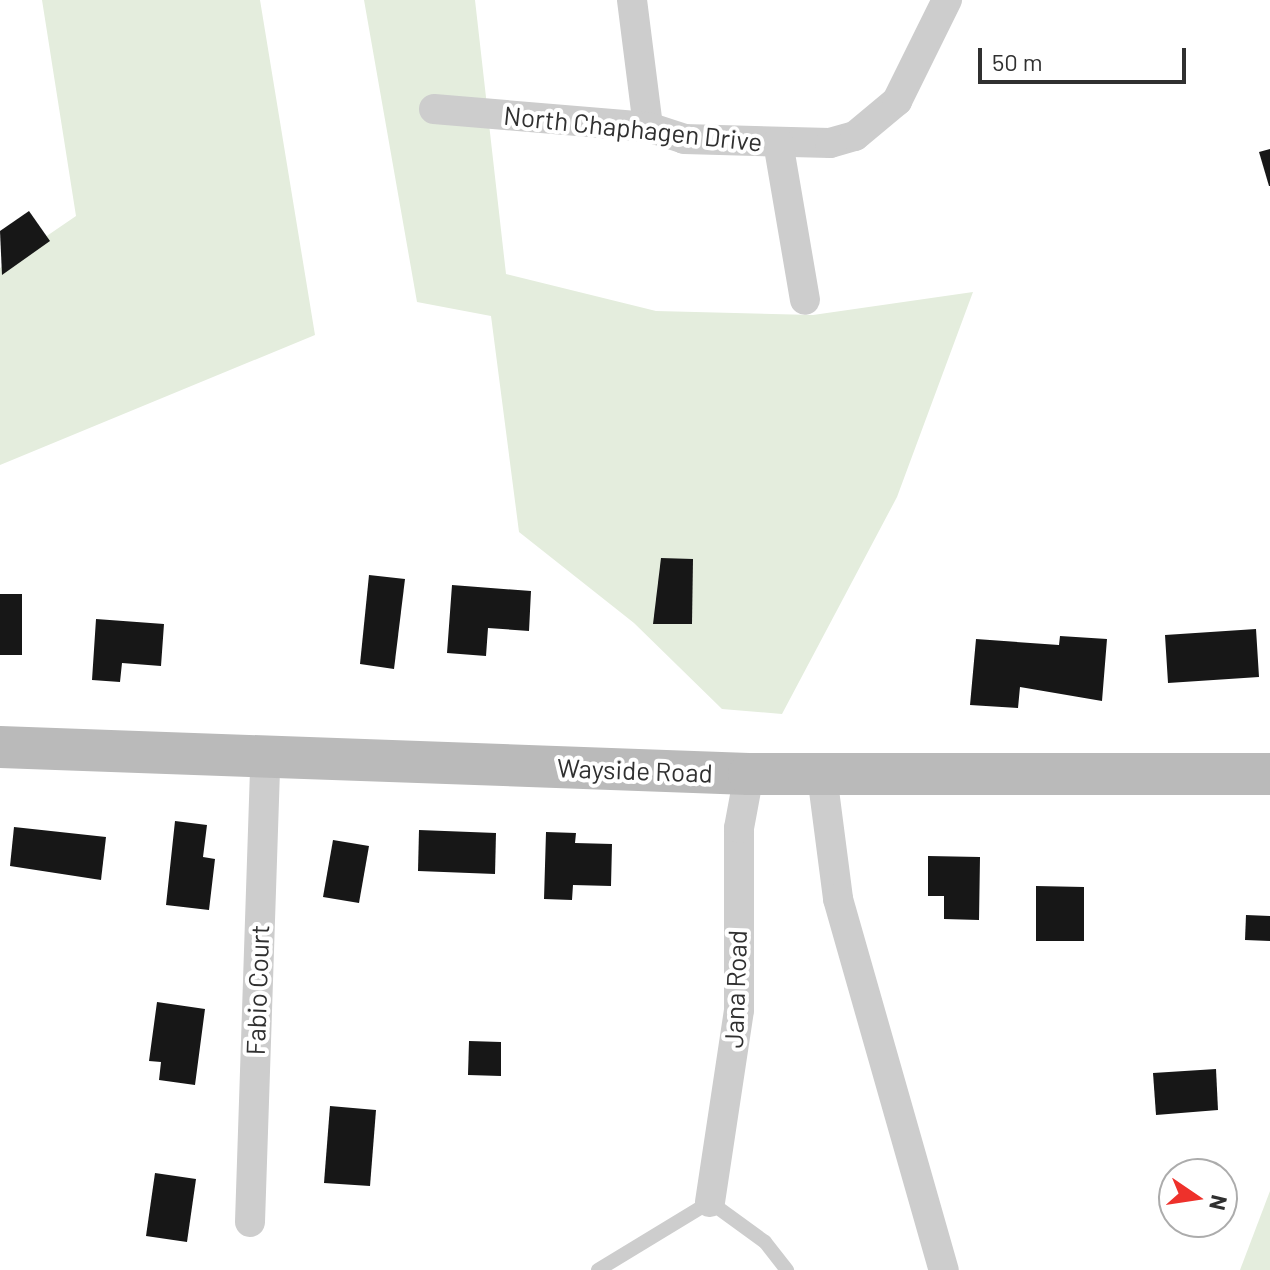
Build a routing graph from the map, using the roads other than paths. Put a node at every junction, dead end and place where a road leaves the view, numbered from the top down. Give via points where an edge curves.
1 (632, 0) edge
2 (947, 0) edge
3 (434, 109) dead end
4 (648, 127) junction
5 (778, 142) junction
6 (805, 300) dead end
7 (0, 747) edge
8 (265, 758) junction
9 (749, 774) junction
10 (1270, 774) edge
11 (822, 775) junction
12 (710, 1202) junction
13 (250, 1222) dead end
14 (598, 1270) edge
15 (787, 1270) edge
16 (944, 1270) edge

1 - 4 street
2 - 5 street, North Chaphagen Drive via 907,84 881,118 830,143
3 - 4 street, North Chaphagen Drive
4 - 5 street, North Chaphagen Drive via 672,137
5 - 6 street
7 - 8 street, Wayside Road
8 - 9 street, Wayside Road
8 - 13 street, Fabio Court
9 - 11 street, Wayside Road
9 - 12 street, Jana Road via 739,828 739,1010
10 - 11 street, Wayside Road
11 - 16 street via 838,899
12 - 14 lane
12 - 15 lane via 765,1242

